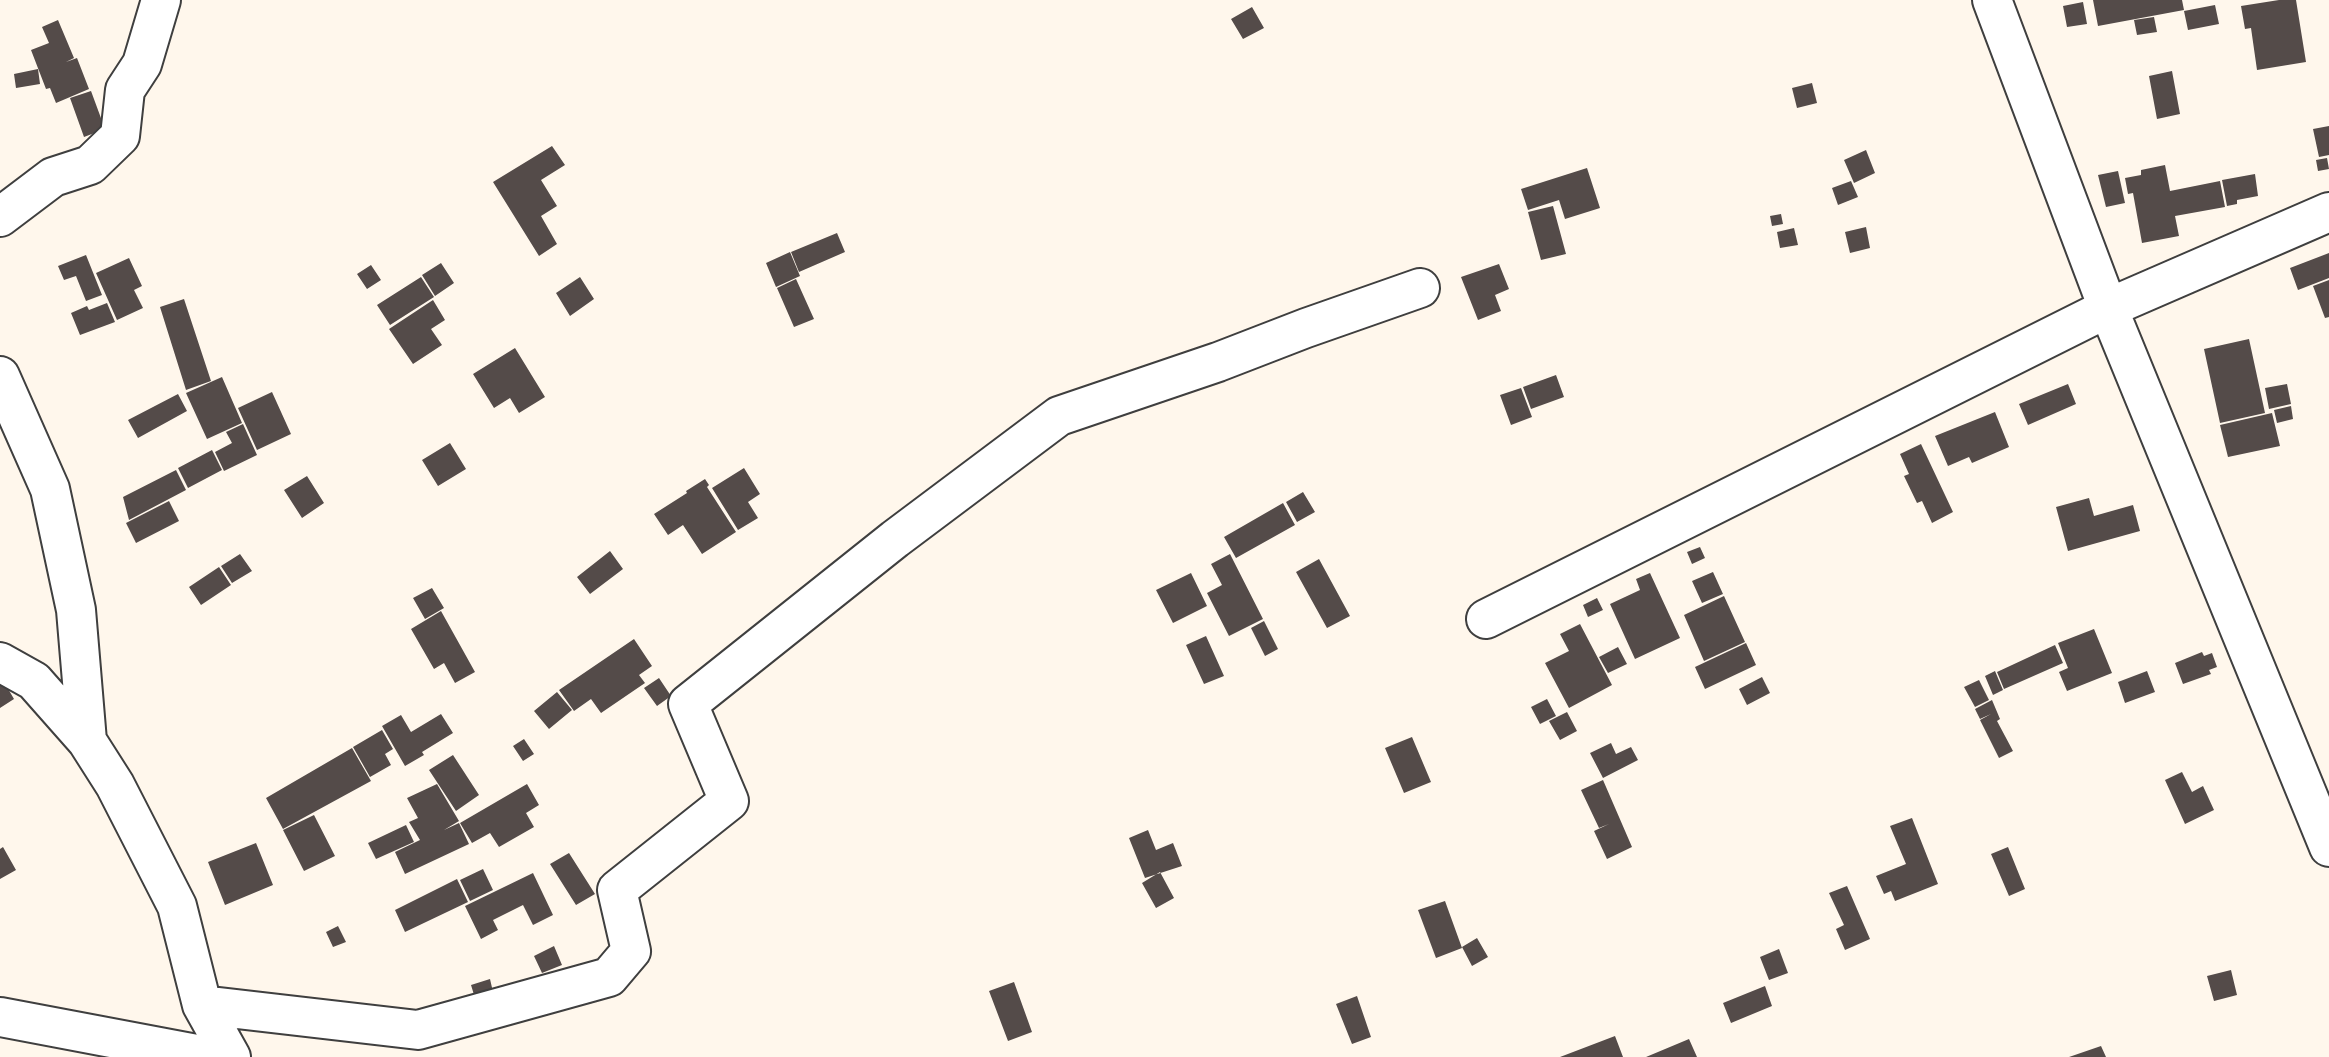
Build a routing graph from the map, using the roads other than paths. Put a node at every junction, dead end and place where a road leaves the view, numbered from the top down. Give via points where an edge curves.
1 (162, 0) edge
2 (1993, 0) edge
3 (2329, 212) edge
4 (0, 217) edge
5 (1420, 289) dead end
6 (2108, 308) junction
7 (0, 376) edge
8 (1486, 619) dead end
9 (0, 662) edge
10 (87, 741) junction
11 (2329, 847) edge
12 (202, 1005) junction
13 (0, 1017) edge
14 (212, 1057) edge
15 (231, 1057) edge

1 - 4 street via 142,64 125,90 120,136 90,165 53,177
2 - 6 street
3 - 6 street
5 - 12 street via 1059,416 688,704 729,801 617,891 631,951 610,977 418,1030
6 - 8 street
6 - 11 street
7 - 10 street via 50,489 76,610
9 - 10 street via 34,681
10 - 12 street via 115,785 177,906
12 - 15 street
13 - 14 street

